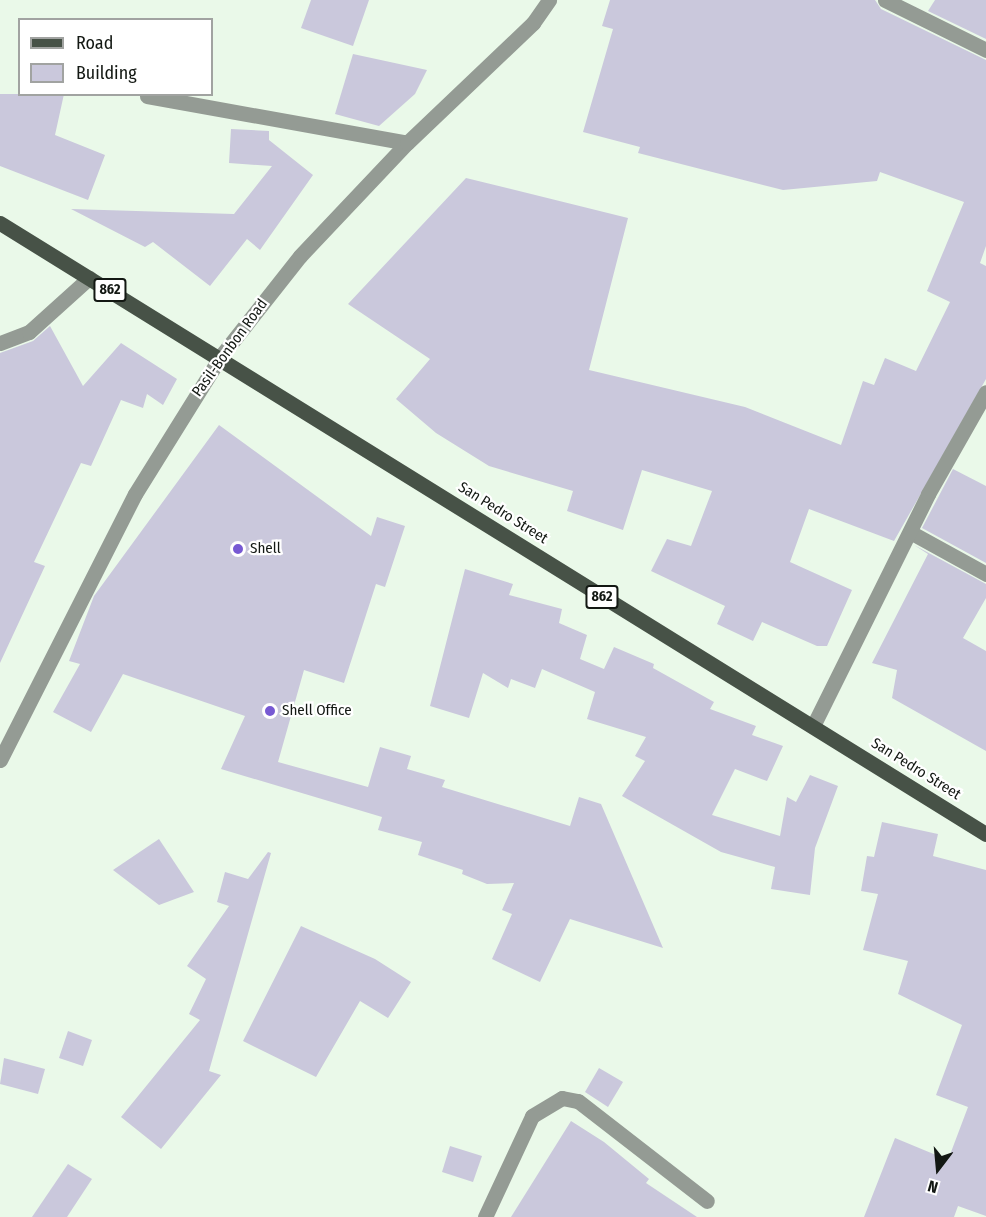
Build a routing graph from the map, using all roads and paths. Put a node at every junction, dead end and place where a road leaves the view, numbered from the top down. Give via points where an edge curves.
1 (549, 0) edge
2 (885, 0) edge
3 (986, 50) edge
4 (147, 96) edge
5 (407, 143) junction
6 (0, 224) edge
7 (89, 278) junction
8 (0, 343) edge
9 (221, 356) junction
10 (986, 392) edge
11 (910, 532) junction
12 (986, 574) edge
13 (813, 726) junction
14 (0, 760) edge
15 (986, 834) edge
16 (707, 1200) dead end
17 (485, 1217) edge

1 - 5 street, Pasil-Bonbon Road via 533,23
2 - 3 street
4 - 5 street
5 - 9 street, Pasil-Bonbon Road via 300,256
6 - 7 main road, San Pedro Street / 862
7 - 8 street via 29,332
7 - 9 main road, San Pedro Street / 862
9 - 13 main road, San Pedro Street / 862
9 - 14 street, Pasil-Bonbon Road via 135,494
10 - 11 street
11 - 12 street
11 - 13 street
13 - 15 main road, San Pedro Street / 862
16 - 17 street via 578,1101 562,1098 532,1116

